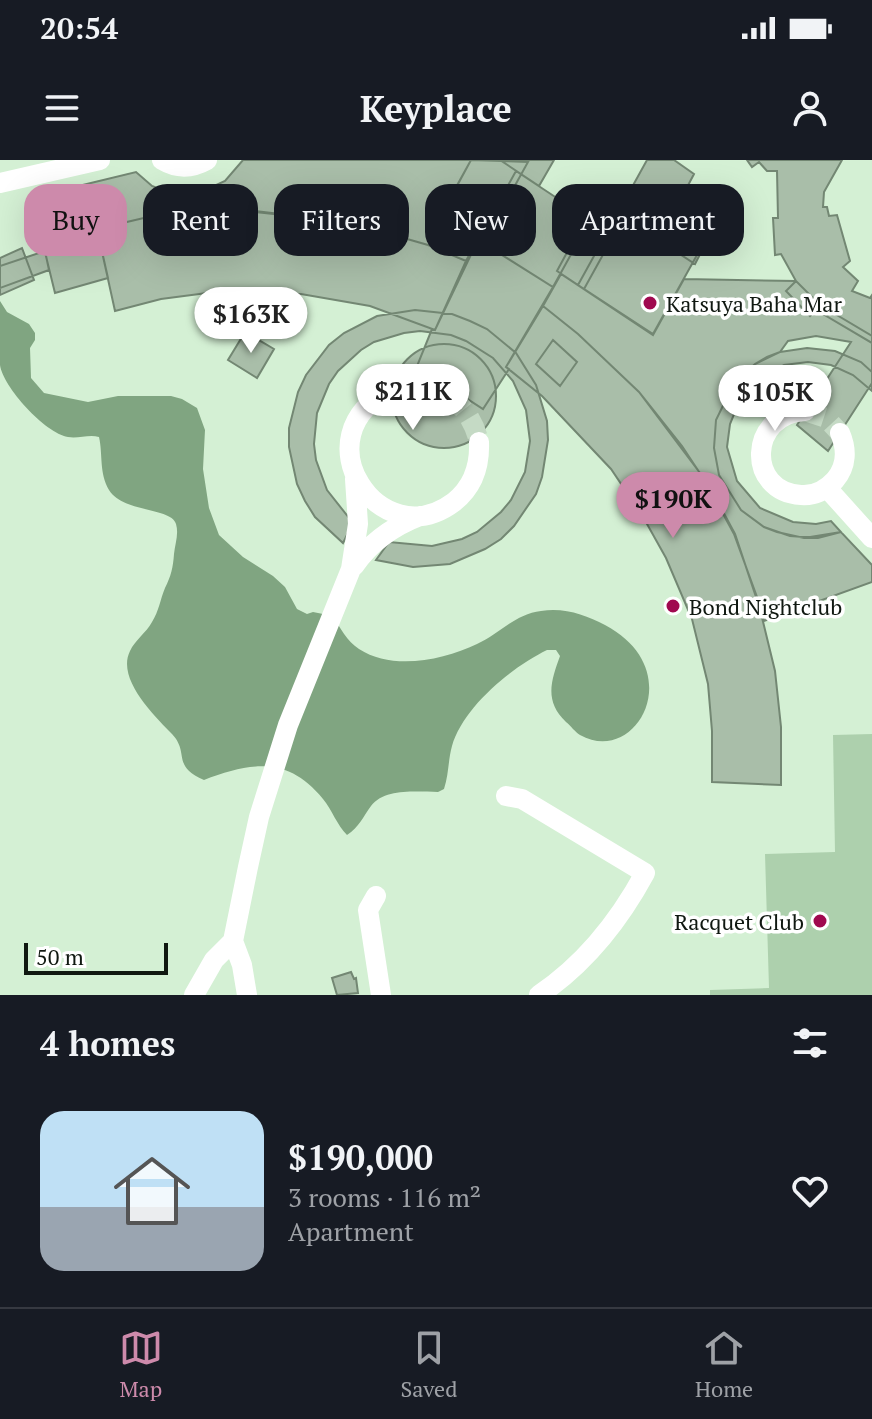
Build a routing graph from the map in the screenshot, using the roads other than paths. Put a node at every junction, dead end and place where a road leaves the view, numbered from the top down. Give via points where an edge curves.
1 (162, 160) edge
2 (207, 160) edge
3 (95, 161) edge
4 (0, 183) edge
5 (391, 390) tunnel mouth
6 (805, 411) dead end
7 (840, 433) dead end
8 (479, 442) tunnel mouth
9 (355, 479) junction
10 (827, 488) junction
11 (428, 514) junction
12 (872, 538) edge
13 (351, 569) junction
14 (506, 796) dead end
15 (376, 896) dead end
16 (233, 941) junction
17 (194, 995) edge
18 (247, 995) edge
19 (381, 995) edge
20 (539, 995) edge

1 - 2 lane via 182,167
3 - 4 lane
5 - 9 lane via 372,401 353,427 349,458
6 - 10 lane via 786,415 770,427 762,445 762,464 772,482 788,493 808,495
7 - 10 lane via 843,466
8 - 11 lane via 470,484 448,506
9 - 11 lane via 385,509
9 - 13 lane via 359,516
10 - 12 lane
11 - 13 lane via 391,531
13 - 16 lane via 271,777
14 - 20 lane via 522,799 645,873 606,934
15 - 19 lane via 368,910
16 - 17 lane via 214,960
16 - 18 lane

